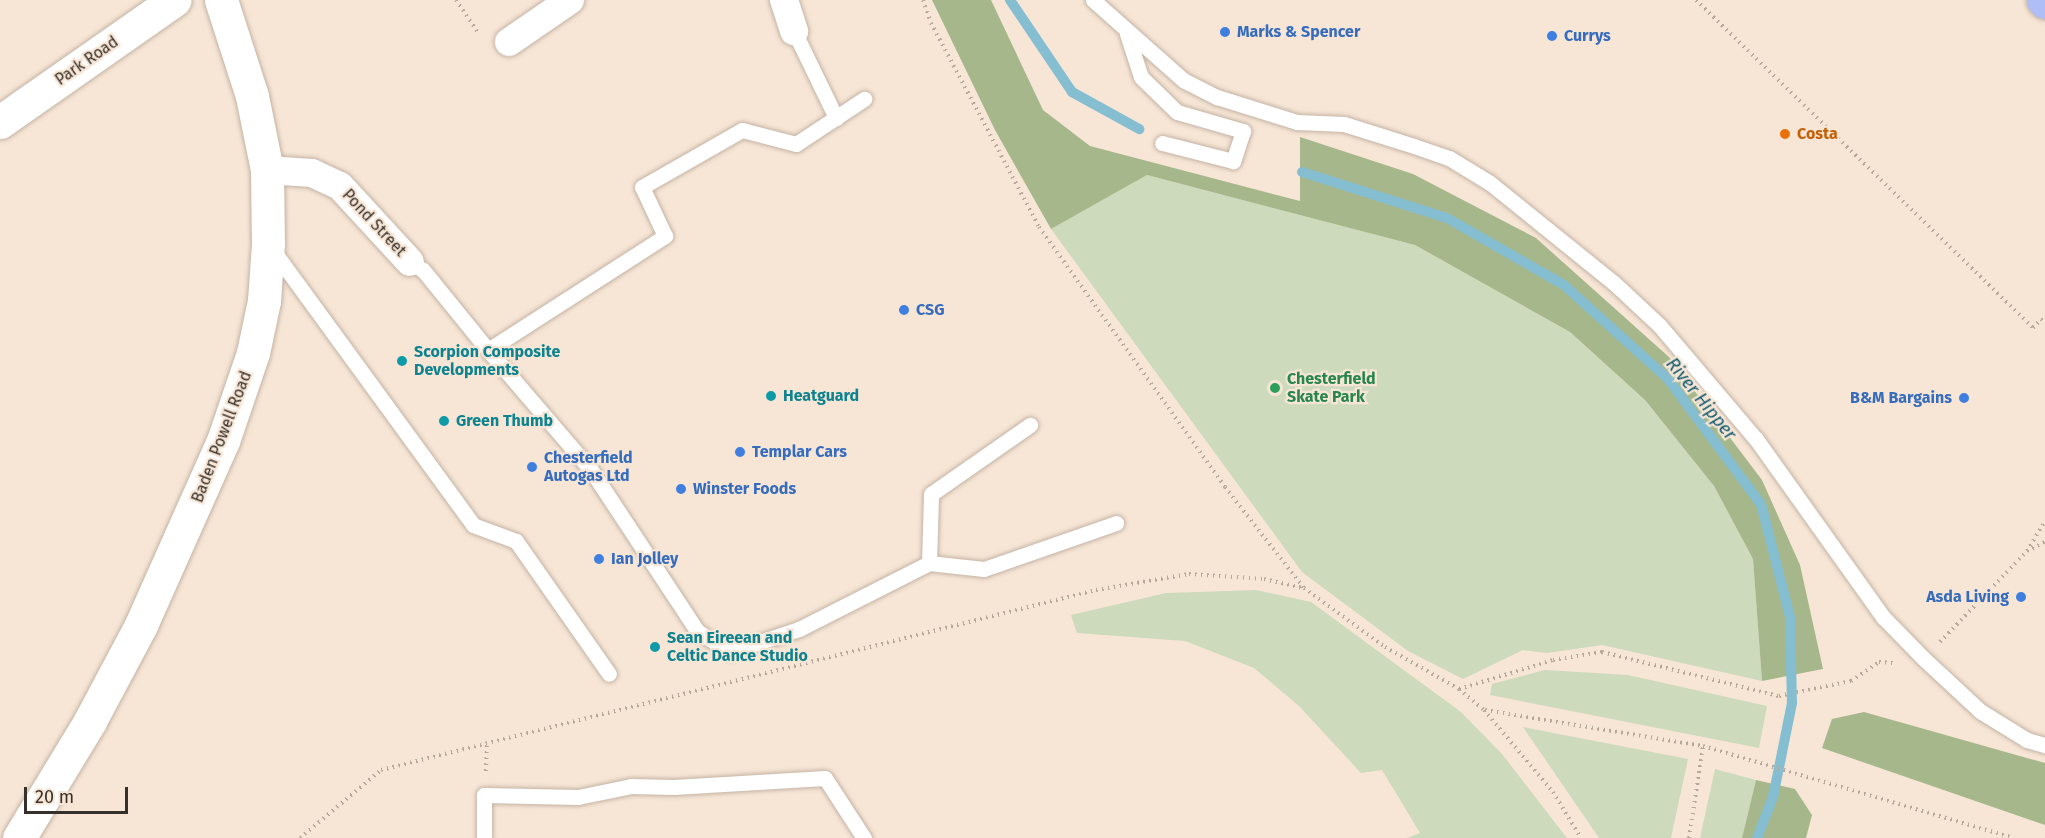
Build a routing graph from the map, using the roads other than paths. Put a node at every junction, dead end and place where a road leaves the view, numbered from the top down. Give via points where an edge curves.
1 (174, 0) edge
2 (221, 0) edge
3 (570, 0) edge
4 (784, 0) edge
5 (1093, 0) edge
6 (794, 31) joint
7 (1127, 34) junction
8 (509, 42) dead end
9 (864, 99) dead end
10 (836, 118) junction
11 (0, 122) edge
12 (1162, 143) dead end
13 (267, 170) junction
14 (268, 244) junction
15 (410, 262) joint
16 (489, 350) junction
17 (1030, 425) dead end
18 (1116, 523) dead end
19 (929, 563) junction
20 (609, 674) dead end
21 (2045, 745) edge
22 (19, 838) edge
23 (484, 838) edge
24 (864, 838) edge

1 - 11 street, Park Road
2 - 13 street, Baden Powell Road via 252,96
3 - 8 street
4 - 6 street
5 - 7 lane
6 - 10 lane
7 - 12 lane via 1141,77 1177,112 1243,131 1233,161
7 - 21 lane via 1183,80 1217,97 1297,122 1344,124 1440,155 1490,183 1538,220 1614,283 1705,374 1883,617 1980,711 2027,740
9 - 10 lane
10 - 16 lane via 796,144 742,130 642,187 665,236
13 - 14 street, Baden Powell Road
13 - 15 street, Pond Street via 312,173 340,186
14 - 20 lane via 473,525 516,541
14 - 22 street, Baden Powell Road via 264,301 253,353 224,441 187,528 100,702
15 - 16 lane via 423,270
16 - 19 lane via 591,470 697,631 730,652 799,629
17 - 19 lane via 931,494
18 - 19 lane via 984,569
23 - 24 lane via 484,795 578,797 631,786 682,787 825,778

